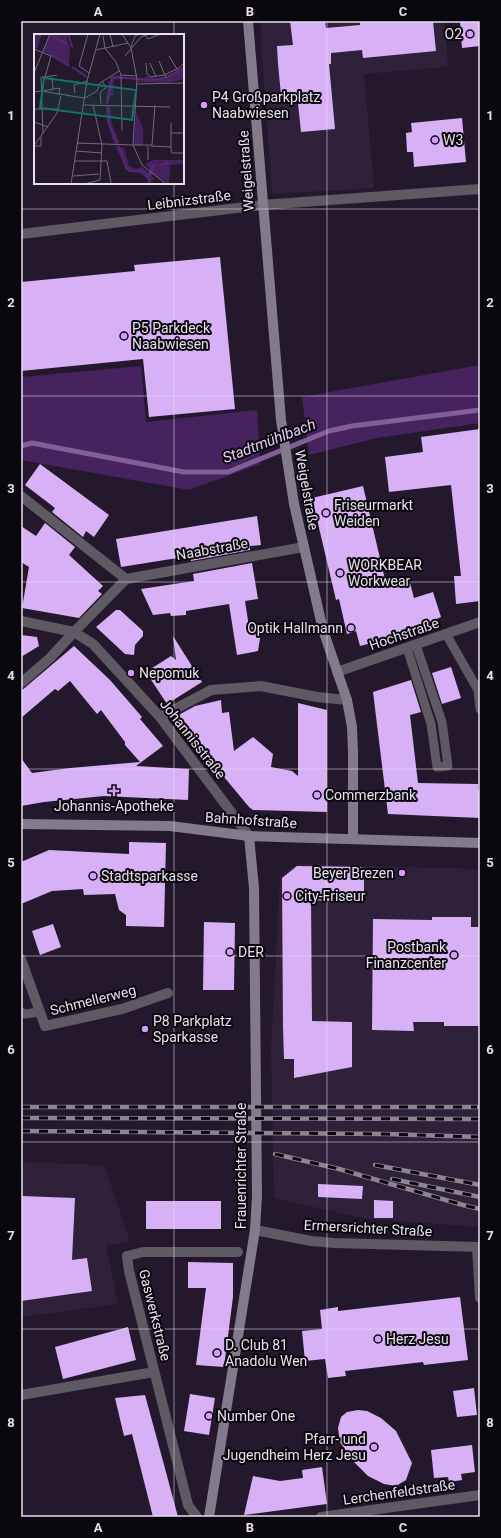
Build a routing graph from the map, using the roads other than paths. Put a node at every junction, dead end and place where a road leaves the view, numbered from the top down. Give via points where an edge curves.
1 (248, 21) edge
2 (480, 189) edge
3 (262, 205) junction
4 (21, 234) edge
5 (21, 496) edge
6 (304, 547) junction
7 (126, 579) junction
8 (21, 621) edge
9 (480, 622) edge
10 (74, 632) junction
11 (446, 634) junction
12 (411, 646) junction
13 (337, 672) junction
14 (21, 683) edge
15 (347, 700) junction
16 (480, 709) edge
17 (160, 717) junction
18 (21, 824) edge
19 (249, 836) junction
20 (353, 838) junction
21 (480, 843) edge
22 (21, 959) edge
23 (168, 993) dead end
24 (21, 1012) edge
25 (40, 1012) junction
26 (255, 1230) junction
27 (479, 1247) edge
28 (238, 1252) dead end
29 (480, 1298) edge
30 (154, 1372) junction
31 (21, 1395) edge
32 (480, 1495) edge
33 (197, 1517) edge
34 (209, 1517) edge
35 (322, 1517) edge

1 - 3 main road, Weigelstraße
2 - 3 street, Leibnizstraße
3 - 4 street, Leibnizstraße
3 - 6 main road, Weigelstraße via 281,420
5 - 7 street
6 - 7 street, Naabstraße
6 - 13 main road, Weigelstraße via 323,630
7 - 10 street
8 - 10 street, Johannisstraße
9 - 11 street, Hochstraße
10 - 14 street via 50,658
10 - 17 street, Johannisstraße via 93,644
11 - 12 street, Hochstraße
11 - 16 lane via 478,690
12 - 12 lane via 431,724 437,767 448,766 442,722
12 - 13 street, Hochstraße
13 - 15 main road, Weigelstraße
15 - 17 street via 261,686 211,690
15 - 20 main road, Weigelstraße via 352,727
17 - 19 street, Johannisstraße
18 - 19 main road, Bahnhofstraße via 170,826
19 - 20 main road, Bahnhofstraße
19 - 26 main road, Frauenrichter Straße via 254,888
20 - 21 main road, Bahnhofstraße
22 - 25 street, Schmellerweg
23 - 25 street, Schmellerweg via 122,1009 45,1026
24 - 25 lane
26 - 27 street, Ermersrichter Straße via 334,1243
26 - 34 main road, Frauenrichter Straße
27 - 29 street
28 - 30 street, Gaswerkstraße via 143,1252 127,1256
30 - 31 street, Gaswerkstraße
30 - 33 street, Gaswerkstraße via 188,1505
32 - 35 street, Lerchenfeldstraße

